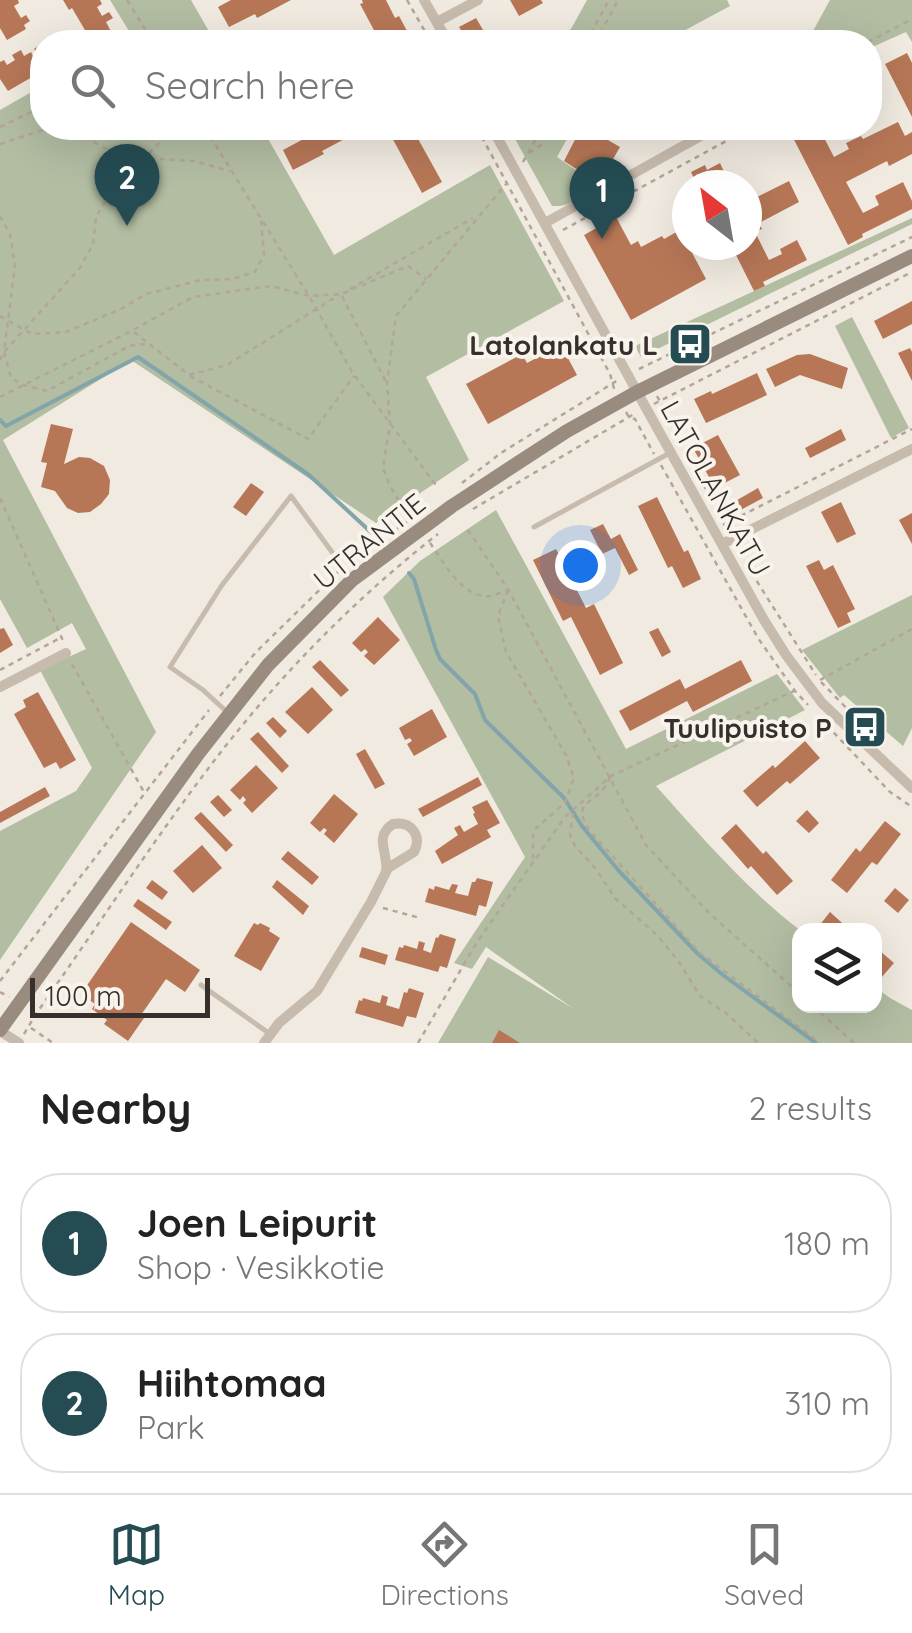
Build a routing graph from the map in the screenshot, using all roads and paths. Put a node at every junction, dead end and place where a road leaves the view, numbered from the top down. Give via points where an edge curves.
1 (128, 0) edge
2 (408, 0) edge
3 (424, 0) edge
4 (478, 0) edge
5 (609, 0) edge
6 (618, 0) edge
7 (912, 19) edge
8 (437, 22) junction
9 (145, 30) edge
10 (424, 30) edge
11 (441, 30) edge
12 (593, 30) edge
13 (602, 30) edge
14 (882, 35) edge
15 (30, 113) edge
16 (0, 127) edge
17 (30, 134) edge
18 (90, 140) edge
19 (161, 140) edge
20 (213, 140) edge
21 (486, 140) edge
22 (497, 140) edge
23 (536, 140) edge
24 (544, 140) edge
25 (694, 140) edge
26 (728, 140) edge
27 (0, 144) edge
28 (528, 154) junction
29 (144, 158) junction
30 (232, 171) junction
31 (512, 177) junction
32 (478, 215) junction
33 (0, 216) edge
34 (260, 217) junction
35 (545, 224) junction
36 (552, 236) junction
37 (912, 237) edge
38 (912, 256) edge
39 (912, 272) edge
40 (426, 279) junction
41 (341, 294) junction
42 (309, 296) junction
43 (317, 310) junction
44 (0, 316) edge
45 (9, 322) junction
46 (24, 330) junction
47 (133, 330) junction
48 (146, 344) junction
49 (4, 352) junction
50 (0, 360) edge
51 (628, 374) junction
52 (189, 375) junction
53 (354, 376) junction
54 (387, 383) junction
55 (612, 383) junction
56 (23, 385) junction
57 (637, 392) junction
58 (1, 395) edge
59 (660, 401) junction
60 (646, 408) junction
61 (390, 424) junction
62 (912, 430) edge
63 (912, 448) edge
64 (671, 453) junction
65 (458, 486) dead end
66 (438, 488) dead end
67 (476, 507) dead end
68 (714, 507) dead end
69 (534, 527) dead end
70 (444, 529) dead end
71 (468, 530) dead end
72 (714, 530) junction
73 (429, 541) junction
74 (727, 541) junction
75 (343, 567) junction
76 (352, 580) junction
77 (508, 589) junction
78 (912, 629) edge
79 (63, 637) dead end
80 (66, 653) dead end
81 (0, 670) edge
82 (819, 680) junction
83 (808, 685) junction
84 (0, 687) edge
85 (216, 701) junction
86 (229, 715) junction
87 (865, 727) dead end
88 (610, 776) junction
89 (912, 788) edge
90 (573, 813) dead end
91 (384, 850) junction
92 (404, 859) junction
93 (533, 862) junction
94 (386, 872) junction
95 (371, 902) junction
96 (420, 918) dead end
97 (0, 981) edge
98 (201, 985) dead end
99 (792, 987) edge
100 (821, 1013) edge
101 (29, 1027) junction
102 (0, 1031) edge
103 (267, 1039) edge
104 (19, 1042) edge
105 (53, 1043) edge
106 (418, 1043) edge
107 (758, 1043) edge
108 (820, 1043) edge
109 (854, 1043) edge

1 - 9 path
2 - 10 path
3 - 8 street
4 - 8 street
5 - 12 path
6 - 13 path
7 - 14 path
8 - 11 street
15 - 16 path
17 - 27 path
18 - 29 path via 122,157
19 - 29 path
20 - 30 path
21 - 31 path
22 - 31 street, LATOLANKATU
23 - 28 path
24 - 28 path
25 - 35 street
26 - 36 path
28 - 31 path
29 - 30 path
29 - 46 path via 96,216 93,244 80,268
30 - 34 path
31 - 32 path
31 - 35 street, LATOLANKATU
31 - 55 path
32 - 40 path
32 - 41 path
33 - 45 path via 14,266
34 - 42 path
34 - 46 path via 264,255 255,272 146,294 66,332
35 - 36 street, LATOLANKATU
36 - 51 street, LATOLANKATU
37 - 51 path
38 - 57 main road, UTRANTIE
39 - 59 path
40 - 41 path via 408,266
40 - 54 path via 396,316
41 - 42 path
41 - 43 path
41 - 54 path
42 - 43 path
42 - 47 path via 271,286 192,296
43 - 52 path via 227,365
43 - 53 path
44 - 45 path
45 - 46 path
45 - 49 path
46 - 49 path
47 - 48 path
47 - 56 path
48 - 52 path
48 - 56 path via 129,346 48,391
49 - 50 path
49 - 56 path via 11,378
51 - 55 path
51 - 57 street, LATOLANKATU
52 - 53 path via 308,439
53 - 61 path
54 - 61 path
55 - 65 path
56 - 58 path
57 - 60 street, LATOLANKATU
57 - 76 main road, UTRANTIE via 469,495
59 - 60 path
59 - 68 path
60 - 64 street, LATOLANKATU
60 - 67 path
61 - 66 path
61 - 75 path via 384,468 410,520
62 - 72 path
63 - 74 street
64 - 69 lane
64 - 72 street, LATOLANKATU
70 - 73 path
71 - 77 path
72 - 74 street, LATOLANKATU
73 - 77 path via 456,580 474,592 492,596
73 - 101 path via 284,676 217,757
74 - 82 path
74 - 83 street, LATOLANKATU via 764,620
75 - 76 lane
75 - 85 path
75 - 85 lane via 291,496 222,585 170,668
76 - 86 main road, UTRANTIE
77 - 88 path
77 - 93 path via 498,616 506,652 574,778 565,803 533,832
78 - 82 path
79 - 81 path
80 - 84 street
82 - 87 path
83 - 88 path
83 - 89 street, LATOLANKATU
85 - 86 lane
85 - 97 path
86 - 102 main road, UTRANTIE
88 - 93 path via 565,817
88 - 99 path via 646,845
88 - 108 path via 581,809 589,830 700,953
90 - 107 path via 575,846 614,898 657,935 700,996
91 - 92 street
91 - 92 street via 384,832 406,824 418,842
91 - 94 street
92 - 94 street
93 - 106 path
94 - 95 street
95 - 96 path
95 - 103 street via 317,991
98 - 103 lane
100 - 109 path
101 - 104 path
101 - 105 path
102 - 104 street

